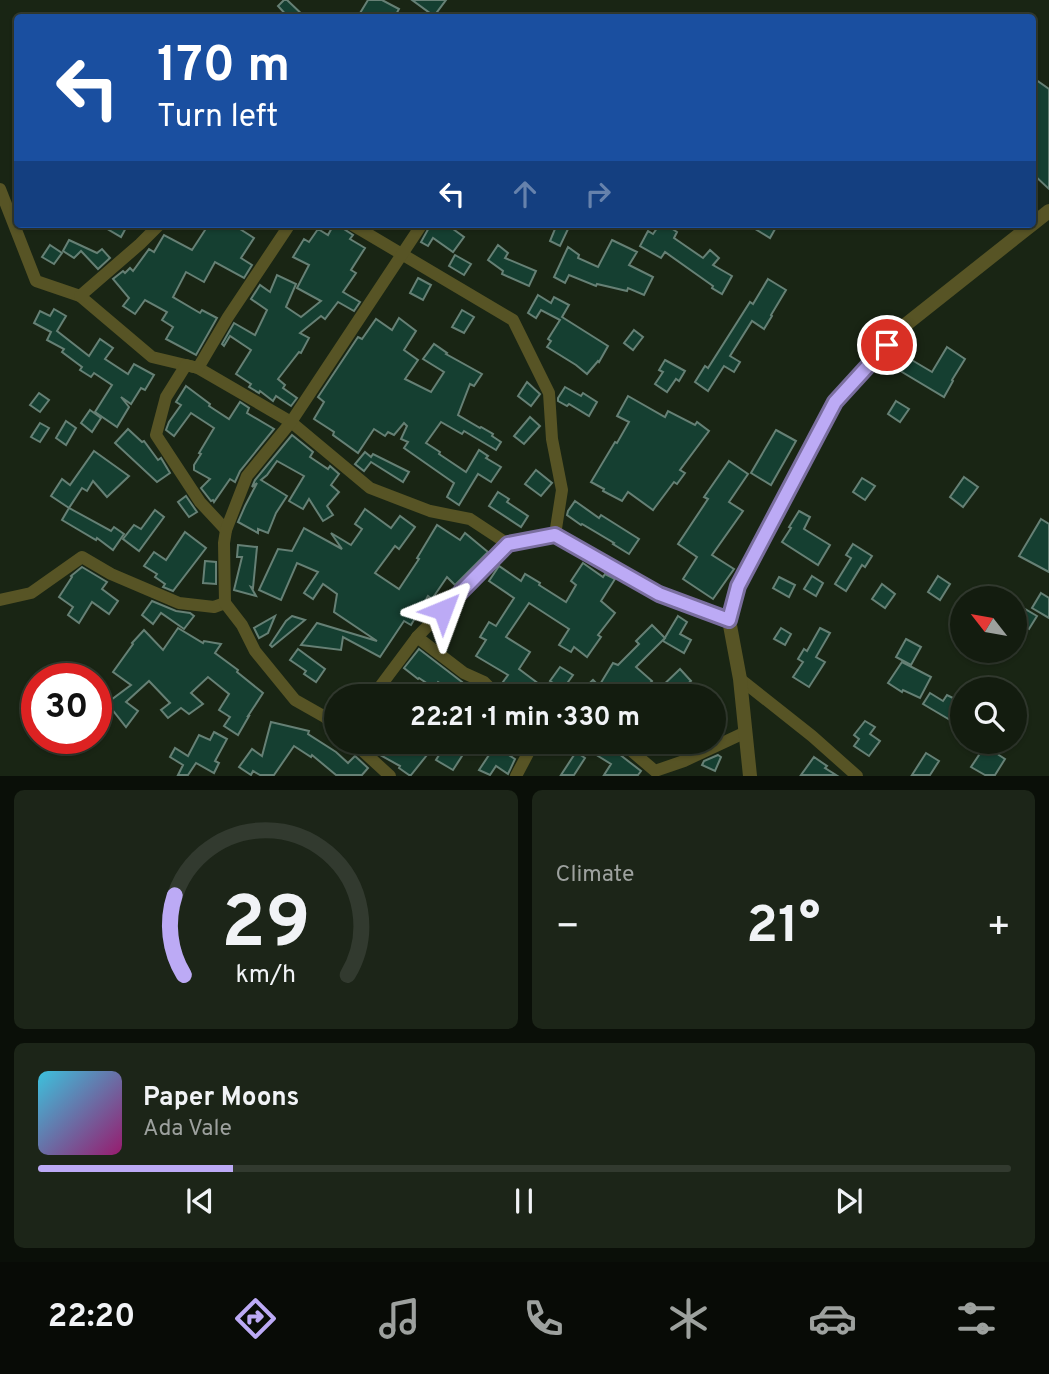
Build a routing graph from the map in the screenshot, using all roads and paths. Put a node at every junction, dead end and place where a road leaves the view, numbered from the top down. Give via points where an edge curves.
1 (0, 189) edge
2 (14, 225) edge
3 (15, 228) edge
4 (156, 228) edge
5 (287, 228) edge
6 (358, 228) edge
7 (419, 228) edge
8 (1028, 228) edge
9 (402, 254) junction
10 (80, 296) junction
11 (198, 368) junction
12 (291, 422) junction
13 (226, 530) junction
14 (555, 535) junction
15 (508, 544) junction
16 (0, 600) edge
17 (225, 603) junction
18 (729, 620) junction
19 (416, 637) junction
20 (740, 679) junction
21 (382, 684) edge
22 (486, 684) edge
23 (324, 717) edge
24 (746, 732) junction
25 (726, 741) edge
26 (366, 754) edge
27 (527, 754) edge
28 (635, 754) edge
29 (699, 754) edge
30 (390, 775) edge
31 (516, 775) edge
32 (750, 775) edge
33 (857, 775) edge

1 - 2 street
3 - 10 street via 36,281
4 - 10 street
5 - 11 street
6 - 9 street
7 - 9 street
8 - 18 street via 904,326 835,402 738,586
9 - 12 street
9 - 14 street via 513,320 549,393 562,490
10 - 11 street via 152,357
11 - 12 street
11 - 13 street via 186,365 166,397 156,435 200,502
12 - 13 street via 247,476
12 - 15 street via 370,488 430,511 470,519
13 - 17 street
14 - 15 street
14 - 18 street via 659,594
15 - 19 street
16 - 17 street via 31,593 82,557 179,603 214,607
17 - 23 street via 295,701
18 - 20 street
19 - 21 street
19 - 22 street
20 - 24 street
20 - 33 street
24 - 25 street
24 - 32 street
26 - 30 street
27 - 31 street
28 - 29 street via 656,771

